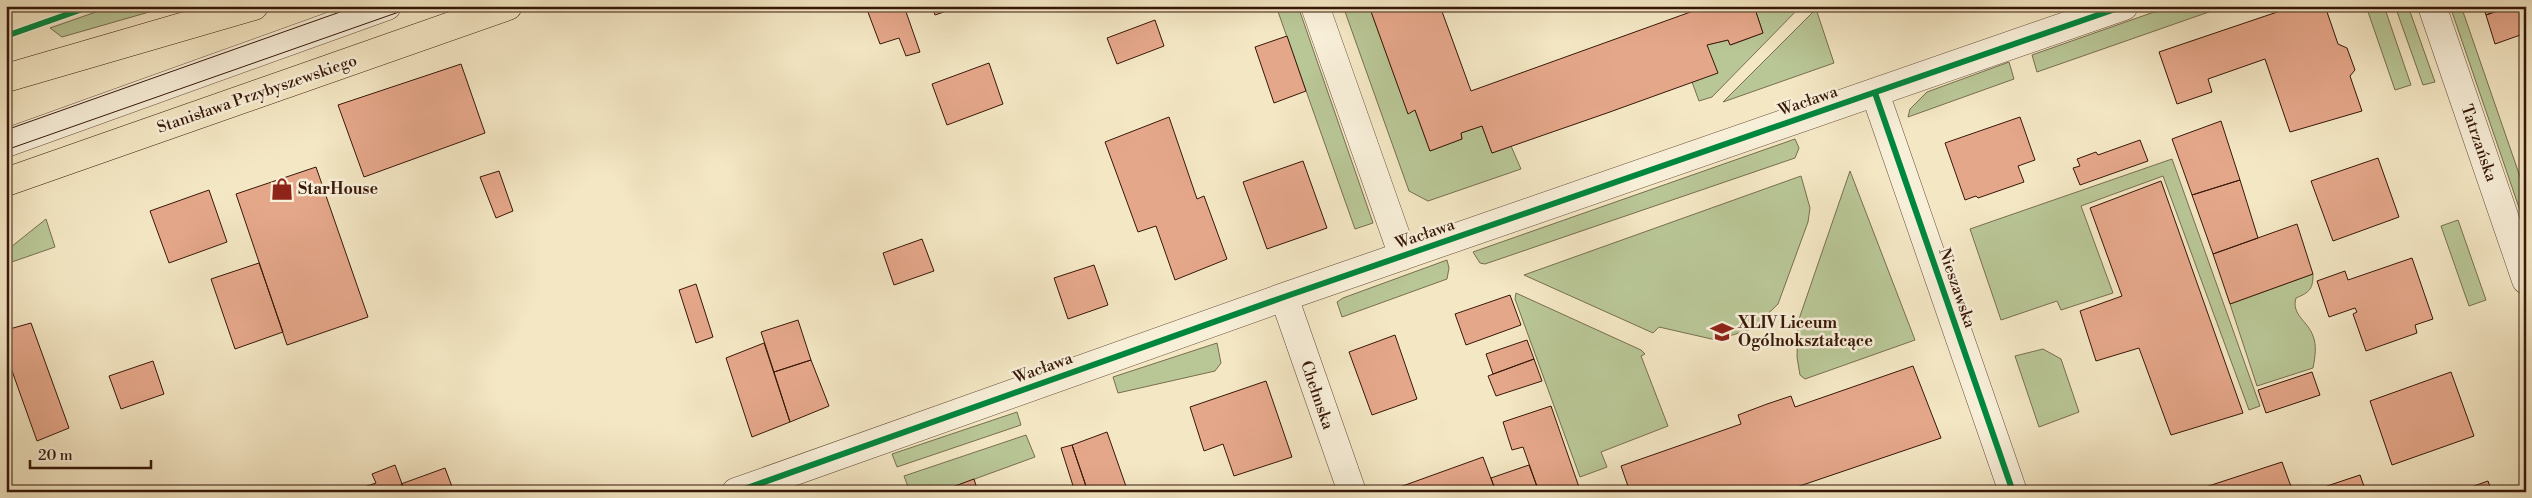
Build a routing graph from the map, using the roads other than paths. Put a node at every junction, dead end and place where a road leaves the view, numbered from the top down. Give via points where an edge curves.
1 (254, 6) edge
2 (387, 6) edge
3 (508, 6) edge
4 (1315, 6) edge
5 (2124, 6) edge
6 (2432, 6) edge
7 (6, 78) edge
8 (1875, 93) junction
9 (6, 143) edge
10 (6, 182) edge
11 (1403, 256) junction
12 (2526, 280) edge
13 (1284, 297) junction
14 (736, 492) edge
15 (1352, 492) edge
16 (2014, 492) edge

1 - 7 main road
2 - 9 street
3 - 10 main road, Stanisława Przybyszewskiego
4 - 11 street
5 - 8 street, Wacława
6 - 12 street, Tatrzańska
8 - 11 street, Wacława
8 - 16 street, Nieszawska
11 - 13 street, Wacława
13 - 14 street, Wacława
13 - 15 street, Chełmska

